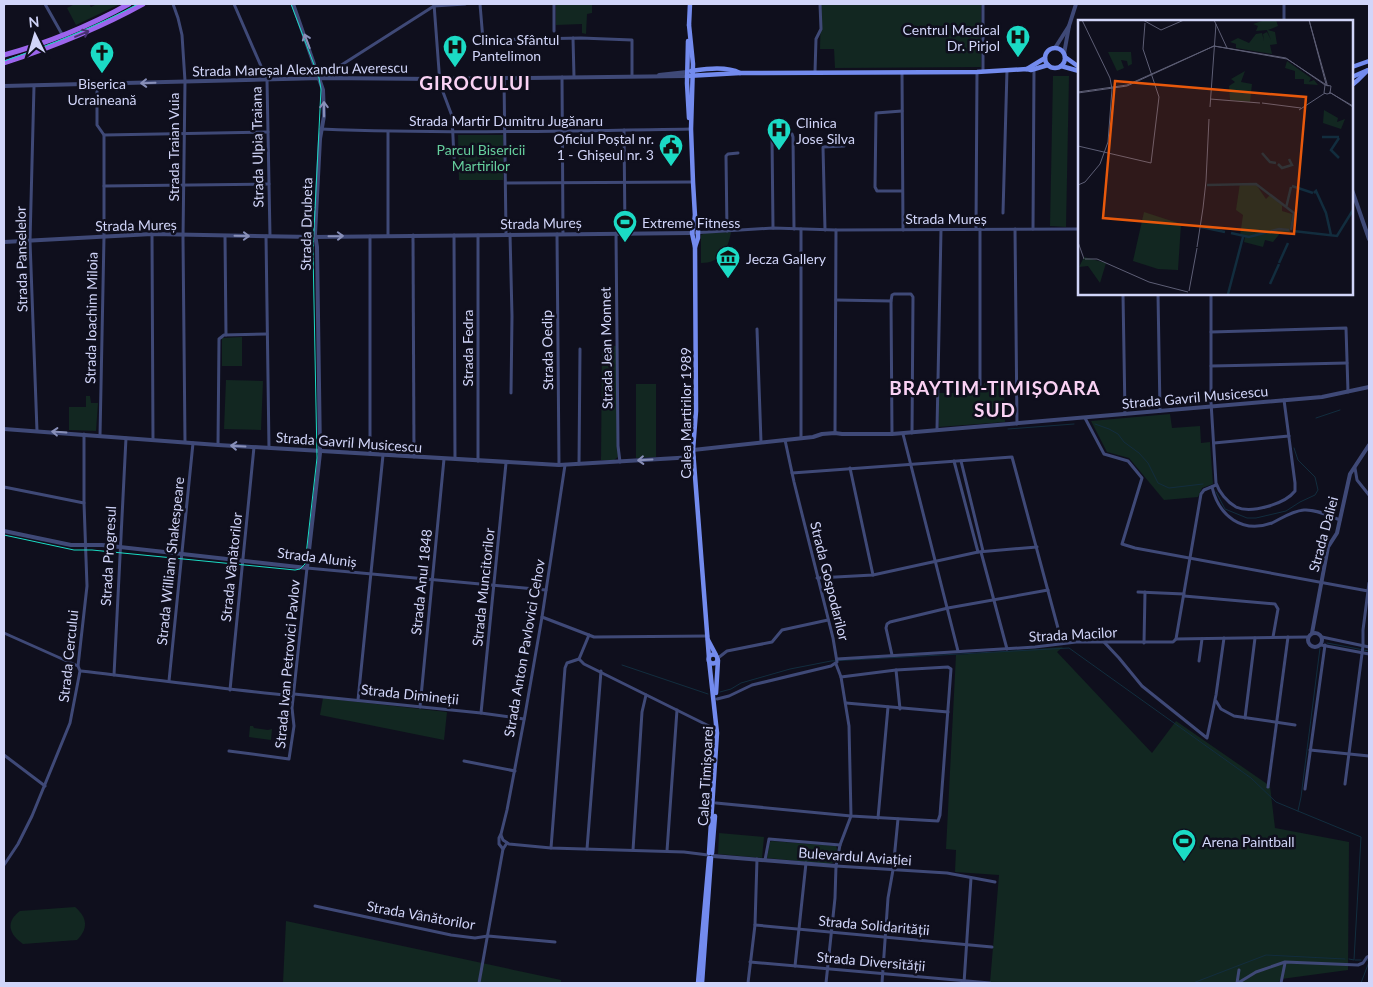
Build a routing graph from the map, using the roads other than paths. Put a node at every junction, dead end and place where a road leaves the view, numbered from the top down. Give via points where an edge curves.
1 (45, 4) edge
2 (129, 4) edge
3 (143, 4) edge
4 (173, 4) edge
5 (234, 4) edge
6 (293, 4) edge
7 (464, 4) edge
8 (480, 4) edge
9 (554, 4) edge
10 (690, 4) edge
11 (820, 4) edge
12 (983, 4) edge
13 (1076, 4) edge
14 (1284, 4) edge
15 (434, 5) edge
16 (1284, 20) edge
17 (1069, 26) junction
18 (554, 32) dead end
19 (63, 36) junction
20 (573, 38) junction
21 (1055, 48) junction
22 (4, 55) edge
23 (1065, 55) junction
24 (1045, 58) junction
25 (1369, 61) edge
26 (4, 63) edge
27 (1048, 65) junction
28 (1061, 66) junction
29 (1078, 66) edge
30 (1353, 67) edge
31 (1027, 69) junction
32 (1034, 69) junction
33 (1006, 70) junction
34 (1368, 70) edge
35 (1078, 71) edge
36 (902, 72) junction
37 (977, 72) junction
38 (983, 72) junction
39 (690, 73) junction
40 (815, 73) junction
41 (632, 76) junction
42 (562, 77) junction
43 (574, 77) junction
44 (1353, 77) edge
45 (321, 78) junction
46 (440, 78) junction
47 (504, 78) junction
48 (267, 80) junction
49 (184, 82) junction
50 (97, 84) junction
51 (1353, 84) edge
52 (4, 86) edge
53 (34, 86) junction
54 (902, 111) junction
55 (321, 128) junction
56 (691, 129) junction
57 (624, 130) junction
58 (453, 131) junction
59 (268, 132) junction
60 (388, 132) junction
61 (505, 132) junction
62 (563, 132) junction
63 (184, 133) junction
64 (104, 134) junction
65 (792, 134) dead end
66 (772, 138) dead end
67 (844, 146) dead end
68 (738, 153) dead end
69 (454, 158) dead end
70 (625, 182) junction
71 (692, 182) junction
72 (506, 183) junction
73 (269, 184) junction
74 (563, 184) junction
75 (184, 185) junction
76 (104, 186) junction
77 (902, 191) junction
78 (1353, 193) edge
79 (1003, 213) dead end
80 (773, 228) junction
81 (794, 229) junction
82 (801, 229) junction
83 (978, 229) junction
84 (1015, 229) junction
85 (1032, 229) junction
86 (1078, 229) edge
87 (825, 230) junction
88 (836, 230) junction
89 (903, 230) junction
90 (941, 230) junction
91 (727, 231) junction
92 (616, 233) junction
93 (625, 233) junction
94 (695, 233) junction
95 (152, 234) junction
96 (508, 234) junction
97 (557, 234) junction
98 (563, 234) junction
99 (184, 235) junction
100 (413, 235) junction
101 (454, 235) junction
102 (478, 235) junction
103 (225, 236) junction
104 (268, 236) junction
105 (370, 236) junction
106 (388, 236) junction
107 (1369, 236) edge
108 (104, 237) junction
109 (315, 237) junction
110 (30, 241) junction
111 (4, 242) edge
112 (1123, 295) edge
113 (1158, 295) edge
114 (1211, 295) edge
115 (836, 300) junction
116 (891, 301) junction
117 (758, 329) dead end
118 (1211, 332) junction
119 (267, 334) junction
120 (226, 335) junction
121 (580, 349) dead end
122 (1347, 362) junction
123 (1211, 366) junction
124 (980, 386) dead end
125 (1369, 387) edge
126 (1348, 392) junction
127 (511, 393) dead end
128 (1284, 400) junction
129 (1212, 406) junction
130 (1160, 411) junction
131 (1125, 414) junction
132 (1085, 418) junction
133 (1017, 424) junction
134 (4, 429) edge
135 (37, 431) junction
136 (936, 431) junction
137 (835, 433) junction
138 (912, 433) junction
139 (84, 434) junction
140 (892, 434) junction
141 (903, 434) junction
142 (100, 436) junction
143 (1289, 436) junction
144 (126, 438) junction
145 (801, 438) junction
146 (153, 440) junction
147 (785, 440) junction
148 (185, 442) junction
149 (761, 442) junction
150 (1214, 442) junction
151 (193, 443) junction
152 (218, 445) junction
153 (1369, 445) edge
154 (254, 447) junction
155 (269, 448) junction
156 (694, 450) junction
157 (320, 451) junction
158 (370, 454) junction
159 (383, 455) junction
160 (414, 457) junction
161 (694, 457) junction
162 (444, 459) junction
163 (455, 460) junction
164 (478, 461) junction
165 (954, 461) junction
166 (961, 461) junction
167 (506, 462) junction
168 (620, 462) junction
169 (579, 464) junction
170 (911, 464) junction
171 (559, 465) junction
172 (566, 465) junction
173 (1354, 467) junction
174 (850, 468) junction
175 (792, 473) junction
176 (1214, 486) junction
177 (4, 487) edge
178 (1369, 495) edge
179 (84, 503) junction
180 (1340, 520) junction
181 (4, 531) edge
182 (86, 545) junction
183 (120, 547) junction
184 (1036, 547) junction
185 (981, 552) junction
186 (182, 553) junction
187 (1191, 557) junction
188 (243, 560) junction
189 (935, 561) junction
190 (307, 568) junction
191 (370, 575) junction
192 (873, 575) junction
193 (817, 578) junction
194 (432, 579) junction
195 (1322, 583) junction
196 (1369, 583) edge
197 (495, 585) junction
198 (546, 590) junction
199 (1048, 590) junction
200 (1368, 591) junction
201 (1138, 592) dead end
202 (1145, 592) junction
203 (1184, 595) junction
204 (995, 599) junction
205 (948, 608) junction
206 (542, 617) junction
207 (828, 620) junction
208 (4, 632) edge
209 (1312, 633) junction
210 (588, 635) junction
211 (1273, 637) junction
212 (1288, 637) junction
213 (1308, 637) junction
214 (1322, 637) junction
215 (708, 638) junction
216 (1224, 638) junction
217 (1256, 638) junction
218 (1176, 639) junction
219 (1202, 639) junction
220 (1103, 642) junction
221 (1144, 643) junction
222 (1062, 644) junction
223 (1323, 645) junction
224 (1369, 647) edge
225 (1007, 649) junction
226 (1363, 649) junction
227 (958, 651) junction
228 (1369, 654) edge
229 (892, 655) junction
230 (717, 658) junction
231 (579, 659) junction
232 (709, 659) junction
233 (1199, 661) dead end
234 (837, 662) junction
235 (78, 666) junction
236 (80, 670) junction
237 (896, 670) junction
238 (601, 671) junction
239 (114, 675) junction
240 (841, 677) junction
241 (169, 681) junction
242 (230, 690) junction
243 (293, 695) junction
244 (646, 695) junction
245 (715, 699) junction
246 (358, 700) junction
247 (1215, 700) junction
248 (846, 703) junction
249 (420, 706) junction
250 (888, 707) junction
251 (900, 708) junction
252 (677, 710) junction
253 (948, 712) junction
254 (481, 713) junction
255 (1245, 718) junction
256 (524, 719) junction
257 (1277, 722) junction
258 (1295, 725) dead end
259 (717, 730) junction
260 (1310, 750) junction
261 (229, 751) dead end
262 (1348, 754) junction
263 (4, 755) edge
264 (1369, 756) edge
265 (464, 761) dead end
266 (515, 772) junction
267 (1345, 784) dead end
268 (45, 786) junction
269 (1268, 787) dead end
270 (1305, 789) dead end
271 (716, 803) junction
272 (851, 816) junction
273 (878, 818) junction
274 (898, 819) junction
275 (501, 834) junction
276 (507, 843) junction
277 (840, 845) junction
278 (551, 848) junction
279 (503, 849) junction
280 (587, 849) junction
281 (633, 850) junction
282 (667, 851) junction
283 (710, 856) junction
284 (757, 859) junction
285 (765, 860) junction
286 (806, 863) junction
287 (4, 865) edge
288 (836, 866) junction
289 (893, 870) junction
290 (971, 878) junction
291 (995, 882) dead end
292 (315, 906) dead end
293 (755, 925) junction
294 (799, 930) junction
295 (831, 933) junction
296 (488, 936) junction
297 (886, 938) junction
298 (554, 942) dead end
299 (967, 945) junction
300 (992, 947) dead end
301 (1369, 956) edge
302 (750, 962) junction
303 (1285, 962) junction
304 (795, 966) junction
305 (828, 969) junction
306 (1239, 970) dead end
307 (883, 974) junction
308 (964, 982) edge
309 (479, 983) edge
310 (700, 983) edge
311 (748, 983) edge
312 (826, 983) edge
313 (882, 983) edge
314 (990, 983) edge
315 (1237, 983) edge
316 (1281, 983) edge

1 - 19 street
2 - 19 main road
26 -> 3 main road via 83,34
4 - 49 street, Strada Traian Vuia via 182,34
5 - 48 street, Strada Ulpia Traiana
45 -> 6 street, Strada Drubeta
7 - 15 street
8 - 20 street via 483,40
9 - 18 street
10 - 39 main road, Calea Martirilor 1989
11 - 40 street via 821,29 816,39
12 - 38 street
13 - 17 street
14 - 16 street
15 - 45 street
15 - 46 street
17 - 21 street
17 - 23 street
19 - 22 main road
20 - 41 street via 632,40
20 - 43 street
21 - 23 main road
21 - 24 main road via 1049,50
23 - 28 main road
23 - 29 main road
24 - 27 main road
24 - 31 main road
25 - 30 main road
27 - 28 main road
27 - 32 main road
28 - 35 main road
31 - 32 main road
31 - 33 main road
32 - 85 street
33 - 38 main road
33 - 79 street
34 - 44 main road
34 - 51 main road
36 - 37 main road
36 - 40 main road
36 - 54 street
37 - 38 main road
37 - 83 street
39 - 40 main road
39 - 41 street, Strada Mareșal Alexandru Averescu
39 - 56 main road, Calea Martirilor 1989
41 - 43 street, Strada Mareșal Alexandru Averescu
42 - 43 street, Strada Mareșal Alexandru Averescu
42 - 47 street, Strada Mareșal Alexandru Averescu
42 - 62 street
45 - 46 street, Strada Mareșal Alexandru Averescu
45 - 48 street, Strada Mareșal Alexandru Averescu
55 -> 45 street, Strada Drubeta via 324,116
46 - 47 street, Strada Mareșal Alexandru Averescu
46 - 58 street via 441,90 452,116
47 - 61 street
48 - 49 street, Strada Mareșal Alexandru Averescu
48 - 59 street, Strada Ulpia Traiana
49 -> 50 street, Strada Mareșal Alexandru Averescu
49 - 63 street, Strada Traian Vuia
50 - 53 street, Strada Mareșal Alexandru Averescu
50 - 64 street, Strada Ioachim Miloia via 97,125
52 - 53 street, Strada Mareșal Alexandru Averescu
53 - 110 street, Strada Panselelor
54 - 77 street
54 - 77 street via 876,113 875,188
55 - 60 street, Strada Martir Dumitru Jugănaru
55 - 109 street, Strada Drubeta
56 - 57 street, Strada Martir Dumitru Jugănaru
56 - 71 main road, Calea Martirilor 1989
57 - 62 street, Strada Martir Dumitru Jugănaru
57 - 70 street
58 - 60 street, Strada Martir Dumitru Jugănaru
58 - 61 street, Strada Martir Dumitru Jugănaru
58 - 69 street
59 - 63 street
59 - 73 street, Strada Ulpia Traiana
60 - 106 street
61 - 62 street, Strada Martir Dumitru Jugănaru
61 - 72 street
62 - 74 street
63 - 64 street
63 - 75 street, Strada Traian Vuia
64 - 76 street, Strada Ioachim Miloia
65 - 81 street
66 - 80 street
67 - 87 street via 824,147
68 - 91 street via 726,156
70 - 71 street
70 - 74 street
70 - 93 street
71 - 94 main road, Calea Martirilor 1989 via 698,224
72 - 74 street
72 - 96 street
73 - 75 street
73 - 104 street, Strada Ulpia Traiana
74 - 98 street
75 - 76 street
75 - 99 street, Strada Traian Vuia
76 - 108 street, Strada Ioachim Miloia
77 - 89 street
78 - 107 street
80 - 81 street, Strada Mureș
80 - 91 street, Strada Mureș
81 - 82 street, Strada Mureș
82 - 87 street, Strada Mureș
82 - 145 street
83 - 84 street, Strada Mureș
83 - 90 street, Strada Mureș
83 - 124 street
84 - 85 street, Strada Mureș
84 - 133 street
85 - 86 street, Strada Mureș
87 - 88 street, Strada Mureș
88 - 89 street, Strada Mureș
88 - 115 street
89 - 90 street, Strada Mureș
90 - 136 street
91 - 94 street, Strada Mureș
92 - 93 street, Strada Mureș
92 - 98 street, Strada Mureș
92 - 168 street, Strada Jean Monnet
93 - 94 street, Strada Mureș
94 - 156 main road, Calea Martirilor 1989
95 - 99 street, Strada Mureș
95 - 108 street, Strada Mureș
95 - 146 street
96 - 97 street, Strada Mureș
96 - 102 street, Strada Mureș
96 - 127 street
97 - 98 street, Strada Mureș
97 - 171 street, Strada Oedip
99 - 103 street, Strada Mureș
99 - 148 street, Strada Traian Vuia
100 - 101 street, Strada Mureș
100 - 106 street, Strada Mureș
100 - 160 street
101 - 102 street, Strada Mureș
101 - 163 street
102 - 164 street, Strada Fedra
103 -> 104 street, Strada Mureș
103 - 120 street
104 - 109 street, Strada Mureș
104 - 119 street, Strada Ulpia Traiana
105 - 106 street, Strada Mureș
109 -> 105 street, Strada Mureș
105 - 158 street
108 - 110 street, Strada Mureș
108 - 142 street, Strada Ioachim Miloia
109 - 157 street, Strada Drubeta
110 - 111 street, Strada Mureș
110 - 135 street, Strada Panselelor
112 - 131 street
113 - 130 street
114 - 118 street
115 - 116 street
115 - 137 street
116 - 138 street via 894,294 911,294 913,297
116 - 140 street
117 - 149 street
118 - 122 street via 1346,328
118 - 123 street
119 - 120 street
119 - 155 street, Strada Ulpia Traiana
120 - 152 street via 220,337 219,342
121 - 169 street
122 - 123 street
122 - 126 street
123 - 129 street
125 - 126 street, Strada Gavril Musicescu
126 - 128 street, Strada Gavril Musicescu
128 - 129 street, Strada Gavril Musicescu
128 - 143 street
129 - 130 street, Strada Gavril Musicescu
129 - 150 street
130 - 131 street, Strada Gavril Musicescu
131 - 132 street, Strada Gavril Musicescu
132 - 133 street, Strada Gavril Musicescu
132 - 187 street via 1104,454 1128,460 1142,478 1122,544
133 - 136 street, Strada Gavril Musicescu
134 - 135 street, Strada Gavril Musicescu
139 -> 135 street, Strada Gavril Musicescu
136 - 138 street, Strada Gavril Musicescu
137 - 140 street, Strada Gavril Musicescu
137 - 145 street, Strada Gavril Musicescu
138 - 141 street, Strada Gavril Musicescu
139 - 142 street, Strada Gavril Musicescu
139 - 179 street, Strada Cercului
140 - 141 street, Strada Gavril Musicescu
141 - 170 street
142 - 144 street, Strada Gavril Musicescu
143 - 150 street
143 - 176 street via 1296,488 1290,497 1266,507 1239,508
144 - 146 street, Strada Gavril Musicescu
144 - 183 street, Strada Progresul
145 - 147 street, Strada Gavril Musicescu
146 - 148 street, Strada Gavril Musicescu
147 - 149 street, Strada Gavril Musicescu
147 - 175 street, Strada Gospodarilor
148 - 151 street, Strada Gavril Musicescu
149 - 156 street, Strada Gavril Musicescu
150 - 176 street
151 - 152 street, Strada Gavril Musicescu
151 - 186 street, Strada William Shakespeare
154 -> 152 street, Strada Gavril Musicescu
153 - 173 street, Strada Daliei
154 - 155 street, Strada Gavril Musicescu
154 - 188 street, Strada Vânătorilor
155 - 157 street, Strada Gavril Musicescu
156 - 161 main road, Calea Martirilor 1989
157 - 158 street, Strada Gavril Musicescu
157 - 190 street, Strada Ivan Petrovici Pavlov
158 - 159 street, Strada Gavril Musicescu
159 - 160 street, Strada Gavril Musicescu
159 - 191 street
160 - 162 street, Strada Gavril Musicescu
161 -> 168 street, Strada Gavril Musicescu
161 - 215 main road, Calea Martirilor 1989
162 - 163 street, Strada Gavril Musicescu
162 - 194 street, Strada Anul 1848
163 - 164 street, Strada Gavril Musicescu
164 - 167 street, Strada Gavril Musicescu
165 - 166 street
165 - 170 street
165 - 185 street
166 - 184 street via 1012,457
166 - 185 street
167 - 171 street, Strada Gavril Musicescu
167 - 197 street, Strada Muncitorilor
168 - 169 street, Strada Gavril Musicescu
169 - 172 street, Strada Gavril Musicescu
170 - 174 street
170 - 189 street
171 - 172 street, Strada Gavril Musicescu
172 - 198 street, Strada Anton Pavlovici Cehov
173 - 178 street via 1357,480
173 - 180 street, Strada Daliei
174 - 175 street
174 - 192 street
175 - 193 street, Strada Gospodarilor
176 - 180 street via 1217,504 1244,526 1267,524 1295,511 1307,510
176 - 187 street via 1201,494
177 - 179 street
179 - 182 street, Strada Cercului
180 - 195 street, Strada Daliei via 1336,536 1328,546
181 - 182 street, Strada Aluniș via 71,545
182 - 183 street, Strada Aluniș
182 - 235 street, Strada Cercului via 87,586
183 - 186 street, Strada Aluniș
183 - 239 street, Strada Progresul
184 - 185 street
184 - 199 street
185 - 189 street
185 - 204 street
186 - 188 street, Strada Aluniș
186 - 241 street, Strada William Shakespeare
187 - 195 street
187 - 203 street
188 - 190 street, Strada Aluniș
188 - 242 street, Strada Vânătorilor
189 - 192 street
189 - 205 street
190 - 191 street, Strada Aluniș
190 - 243 street, Strada Ivan Petrovici Pavlov
191 - 194 street, Strada Aluniș
191 - 246 street
192 - 193 street
193 - 207 street, Strada Gospodarilor
194 - 197 street, Strada Aluniș
194 - 249 street, Strada Anul 1848
195 - 200 street
195 - 209 street, Strada Daliei
196 - 200 street
197 - 198 street, Strada Aluniș
197 - 254 street, Strada Muncitorilor
198 - 206 street, Strada Anton Pavlovici Cehov
199 - 204 street
199 - 222 street
200 - 226 street
201 - 202 street
202 - 203 street
202 - 221 street
203 - 211 street via 1275,604
203 - 218 street
204 - 205 street
204 - 225 street
205 - 227 street
205 - 229 street via 887,624
206 - 210 street
206 - 256 street, Strada Anton Pavlovici Cehov
207 - 230 street via 782,630 772,642 727,651
207 - 234 street, Strada Gospodarilor
208 - 235 street
209 - 213 street
209 - 214 street
210 - 215 street
210 - 231 street
211 - 212 street, Strada Macilor
211 - 217 street, Strada Macilor
212 - 213 street, Strada Macilor
212 - 257 street
213 - 223 street via 1310,645 1315,648
214 - 223 street
214 - 226 street
215 - 230 main road, Calea Martirilor 1989
215 - 232 main road, Calea Martirilor 1989
216 - 217 street, Strada Macilor
216 - 219 street, Strada Macilor
216 - 247 street
217 - 255 street
218 - 219 street, Strada Macilor
218 - 221 street, Strada Macilor via 1173,642
219 - 233 street
220 - 221 street, Strada Macilor
220 - 222 street, Strada Macilor
220 - 247 street via 1142,686 1207,738
222 - 225 street, Strada Macilor
223 - 226 street
223 - 260 street
224 - 226 street
225 - 227 street, Strada Macilor
226 - 228 street
226 - 262 street
227 - 229 street, Strada Macilor
229 - 234 street, Strada Macilor
230 - 232 main road via 713,663
230 - 245 main road
231 - 238 street
231 - 278 street via 565,668
232 - 245 main road, Calea Martirilor 1989
234 - 240 street, Strada Gospodarilor
234 - 245 street via 752,685 730,696
235 - 236 street, Strada Cercului
236 - 239 street, Strada Dimineții
236 - 268 street, Strada Cercului via 70,723
237 - 240 street
237 - 251 street
237 - 253 street via 951,669
238 - 244 street
238 - 280 street
239 - 241 street, Strada Dimineții
240 - 248 street, Strada Gospodarilor
241 - 242 street, Strada Dimineții
242 - 243 street, Strada Dimineții
243 - 246 street, Strada Dimineții
243 - 261 street, Strada Ivan Petrovici Pavlov via 289,759
244 - 252 street
244 - 281 street
245 - 259 main road, Calea Timișoarei
245 - 271 main road, Calea Timișoarei via 720,746
246 - 249 street, Strada Dimineții
247 - 255 street via 1226,713
248 - 250 street
248 - 272 street, Strada Gospodarilor
249 - 254 street, Strada Dimineții
250 - 251 street
250 - 273 street
251 - 253 street
252 - 259 street
252 - 282 street
253 - 274 street via 938,821
254 - 256 street, Strada Dimineții
255 - 257 street
256 - 266 street, Strada Anton Pavlovici Cehov
257 - 258 street
257 - 269 street
259 - 283 main road, Calea Timișoarei
260 - 262 street
260 - 270 street
262 - 264 street
262 - 267 street
263 - 268 street
265 - 266 street
266 - 275 street, Strada Anton Pavlovici Cehov
268 - 287 street, Strada Cercului via 18,844
271 - 272 street
271 - 283 main road, Calea Timișoarei
272 - 273 street
272 - 277 street
273 - 274 street
274 - 289 street
275 - 276 street
275 - 279 street via 499,844
276 - 278 street, Bulevardul Aviației
276 - 279 street
277 - 285 street via 769,839
277 - 288 street
278 - 280 street, Bulevardul Aviației
279 - 296 street
280 - 281 street, Bulevardul Aviației
281 - 282 street, Bulevardul Aviației
282 - 283 street, Bulevardul Aviației
283 - 284 street, Bulevardul Aviației
283 - 310 main road, Calea Timișoarei
284 - 285 street, Bulevardul Aviației
284 - 293 street
285 - 286 street, Bulevardul Aviației
286 - 288 street, Bulevardul Aviației
286 - 294 street
288 - 289 street, Bulevardul Aviației
288 - 295 street
289 - 290 street, Bulevardul Aviației via 947,873
289 - 297 street
290 - 291 street, Bulevardul Aviației
290 - 299 street
292 - 296 street, Strada Vânătorilor via 451,935
293 - 294 street, Strada Solidarității
293 - 302 street
294 - 295 street, Strada Solidarității
294 - 304 street
295 - 297 street, Strada Solidarității
295 - 305 street
296 - 298 street, Strada Vânătorilor
296 - 309 street
297 - 299 street, Strada Solidarității
297 - 307 street
299 - 300 street, Strada Solidarității
299 - 308 street
301 - 303 street via 1358,965
302 - 304 street, Strada Diversității
302 - 311 street
303 - 315 street
303 - 316 street
304 - 305 street, Strada Diversității
305 - 307 street, Strada Diversității
305 - 312 street
306 - 315 street
307 - 308 street, Strada Diversității
307 - 313 street
308 - 314 street, Strada Diversității

